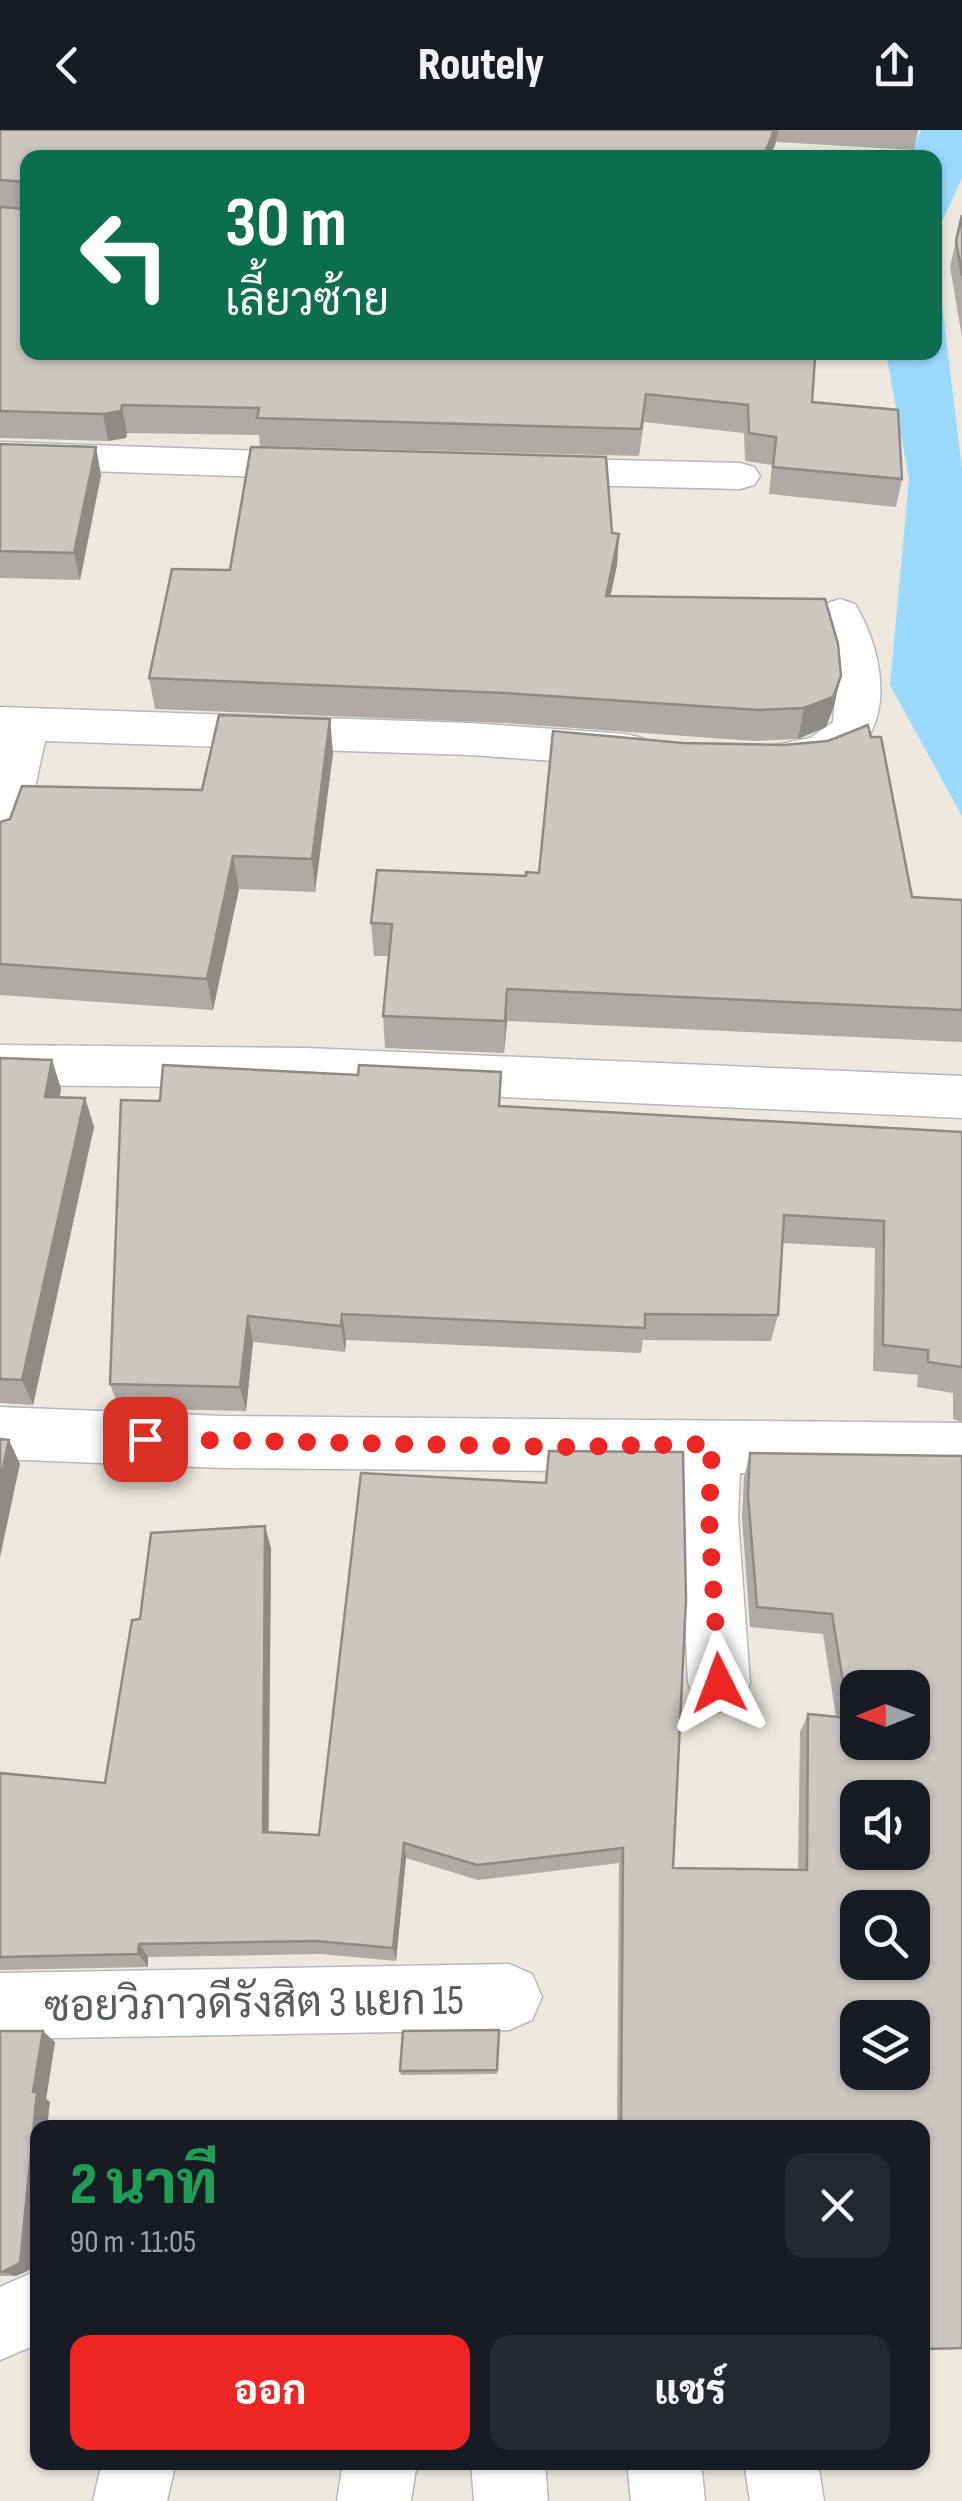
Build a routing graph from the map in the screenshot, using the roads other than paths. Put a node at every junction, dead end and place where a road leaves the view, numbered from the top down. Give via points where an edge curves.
1 (0, 455) edge
2 (368, 468) edge
3 (486, 470) edge
4 (740, 476) dead end
5 (840, 614) dead end
6 (13, 723) edge
7 (671, 754) edge
8 (748, 760) edge
9 (0, 838) edge
10 (0, 1065) edge
11 (962, 1097) edge
12 (0, 1433) edge
13 (712, 1444) junction
14 (962, 1448) edge
15 (719, 1683) dead end
16 (509, 1997) dead end
17 (0, 2006) edge
18 (30, 2310) edge
19 (0, 2324) edge
20 (137, 2470) edge
21 (379, 2470) edge
22 (509, 2470) edge
23 (665, 2470) edge
24 (782, 2470) edge
25 (130, 2501) edge
26 (374, 2501) edge
27 (511, 2501) edge
28 (668, 2501) edge
29 (787, 2501) edge

1 - 2 street
3 - 4 street
5 - 8 street via 860,687 858,726 844,744 810,757
6 - 7 street via 469,739
6 - 9 street
10 - 11 street via 306,1068
12 - 13 street via 503,1446
13 - 14 street
13 - 15 street via 709,1518
16 - 17 street, ซอยวิภาวดีรังสิต 3 แยก 15
18 - 19 street
20 - 25 street
21 - 26 street
22 - 27 street
23 - 28 street
24 - 29 street

